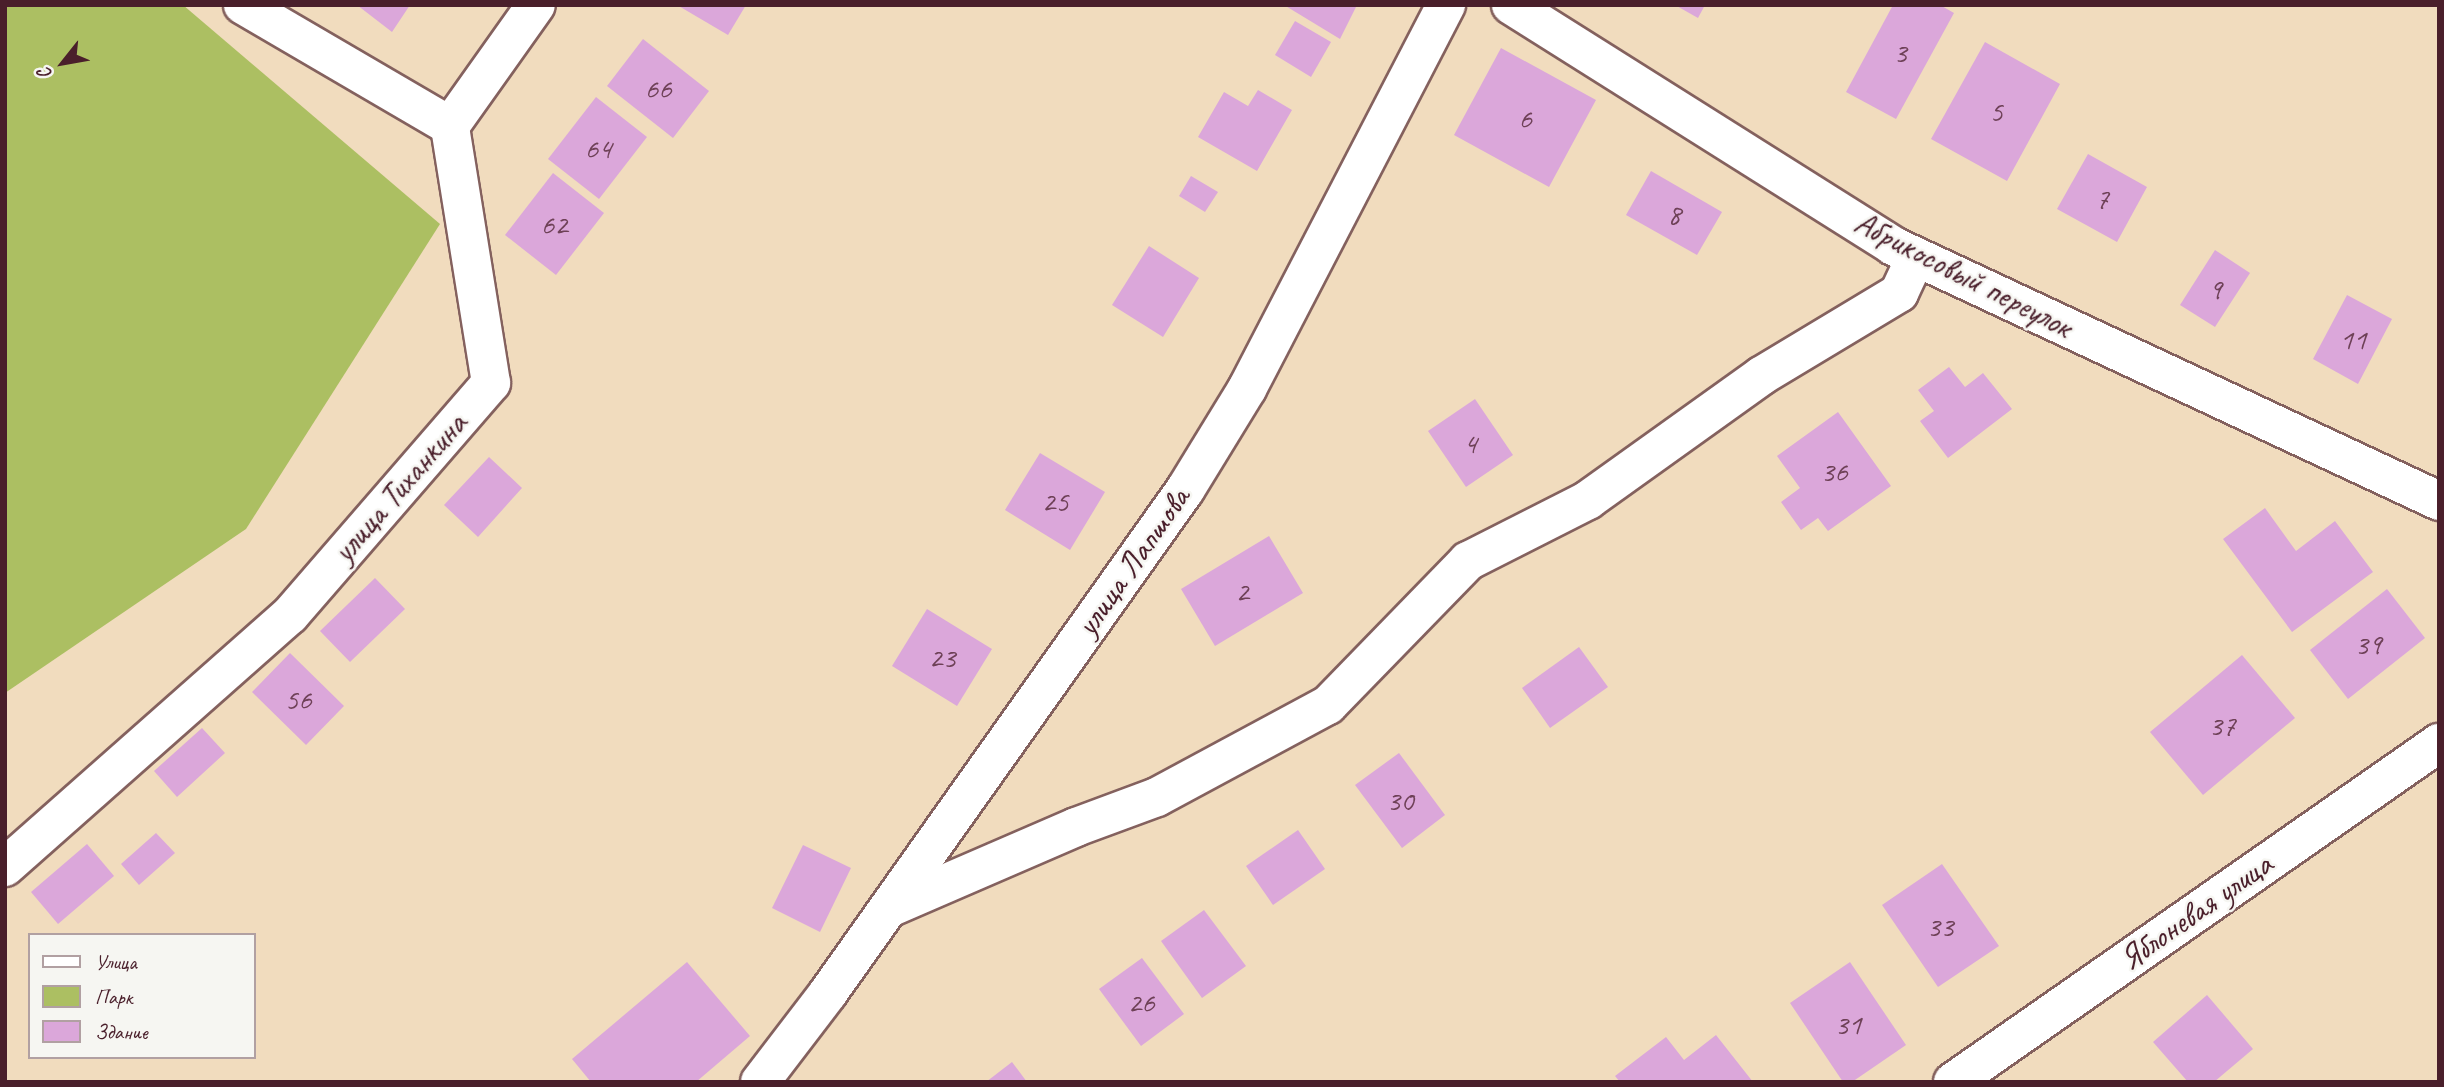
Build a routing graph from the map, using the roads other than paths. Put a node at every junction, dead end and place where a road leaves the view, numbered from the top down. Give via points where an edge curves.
1 (243, 5) edge
2 (536, 5) edge
3 (1446, 5) edge
4 (1511, 5) edge
5 (450, 126) junction
6 (1916, 257) junction
7 (2439, 501) edge
8 (2439, 743) edge
9 (5, 867) edge
10 (889, 908) junction
11 (760, 1082) edge
12 (1953, 1082) edge

1 - 5 street
2 - 5 street
3 - 10 street, улица Лапшова via 1247,389 1185,490
4 - 6 street, Абрикосовый переулок
5 - 9 street, улица Тиханкина via 491,383 290,615
6 - 7 street, Абрикосовый переулок
6 - 10 street via 1899,293 1761,376 1588,500 1468,561 1328,705 1157,797
8 - 12 street, Яблоневая улица
10 - 11 street, улица Лапшова

